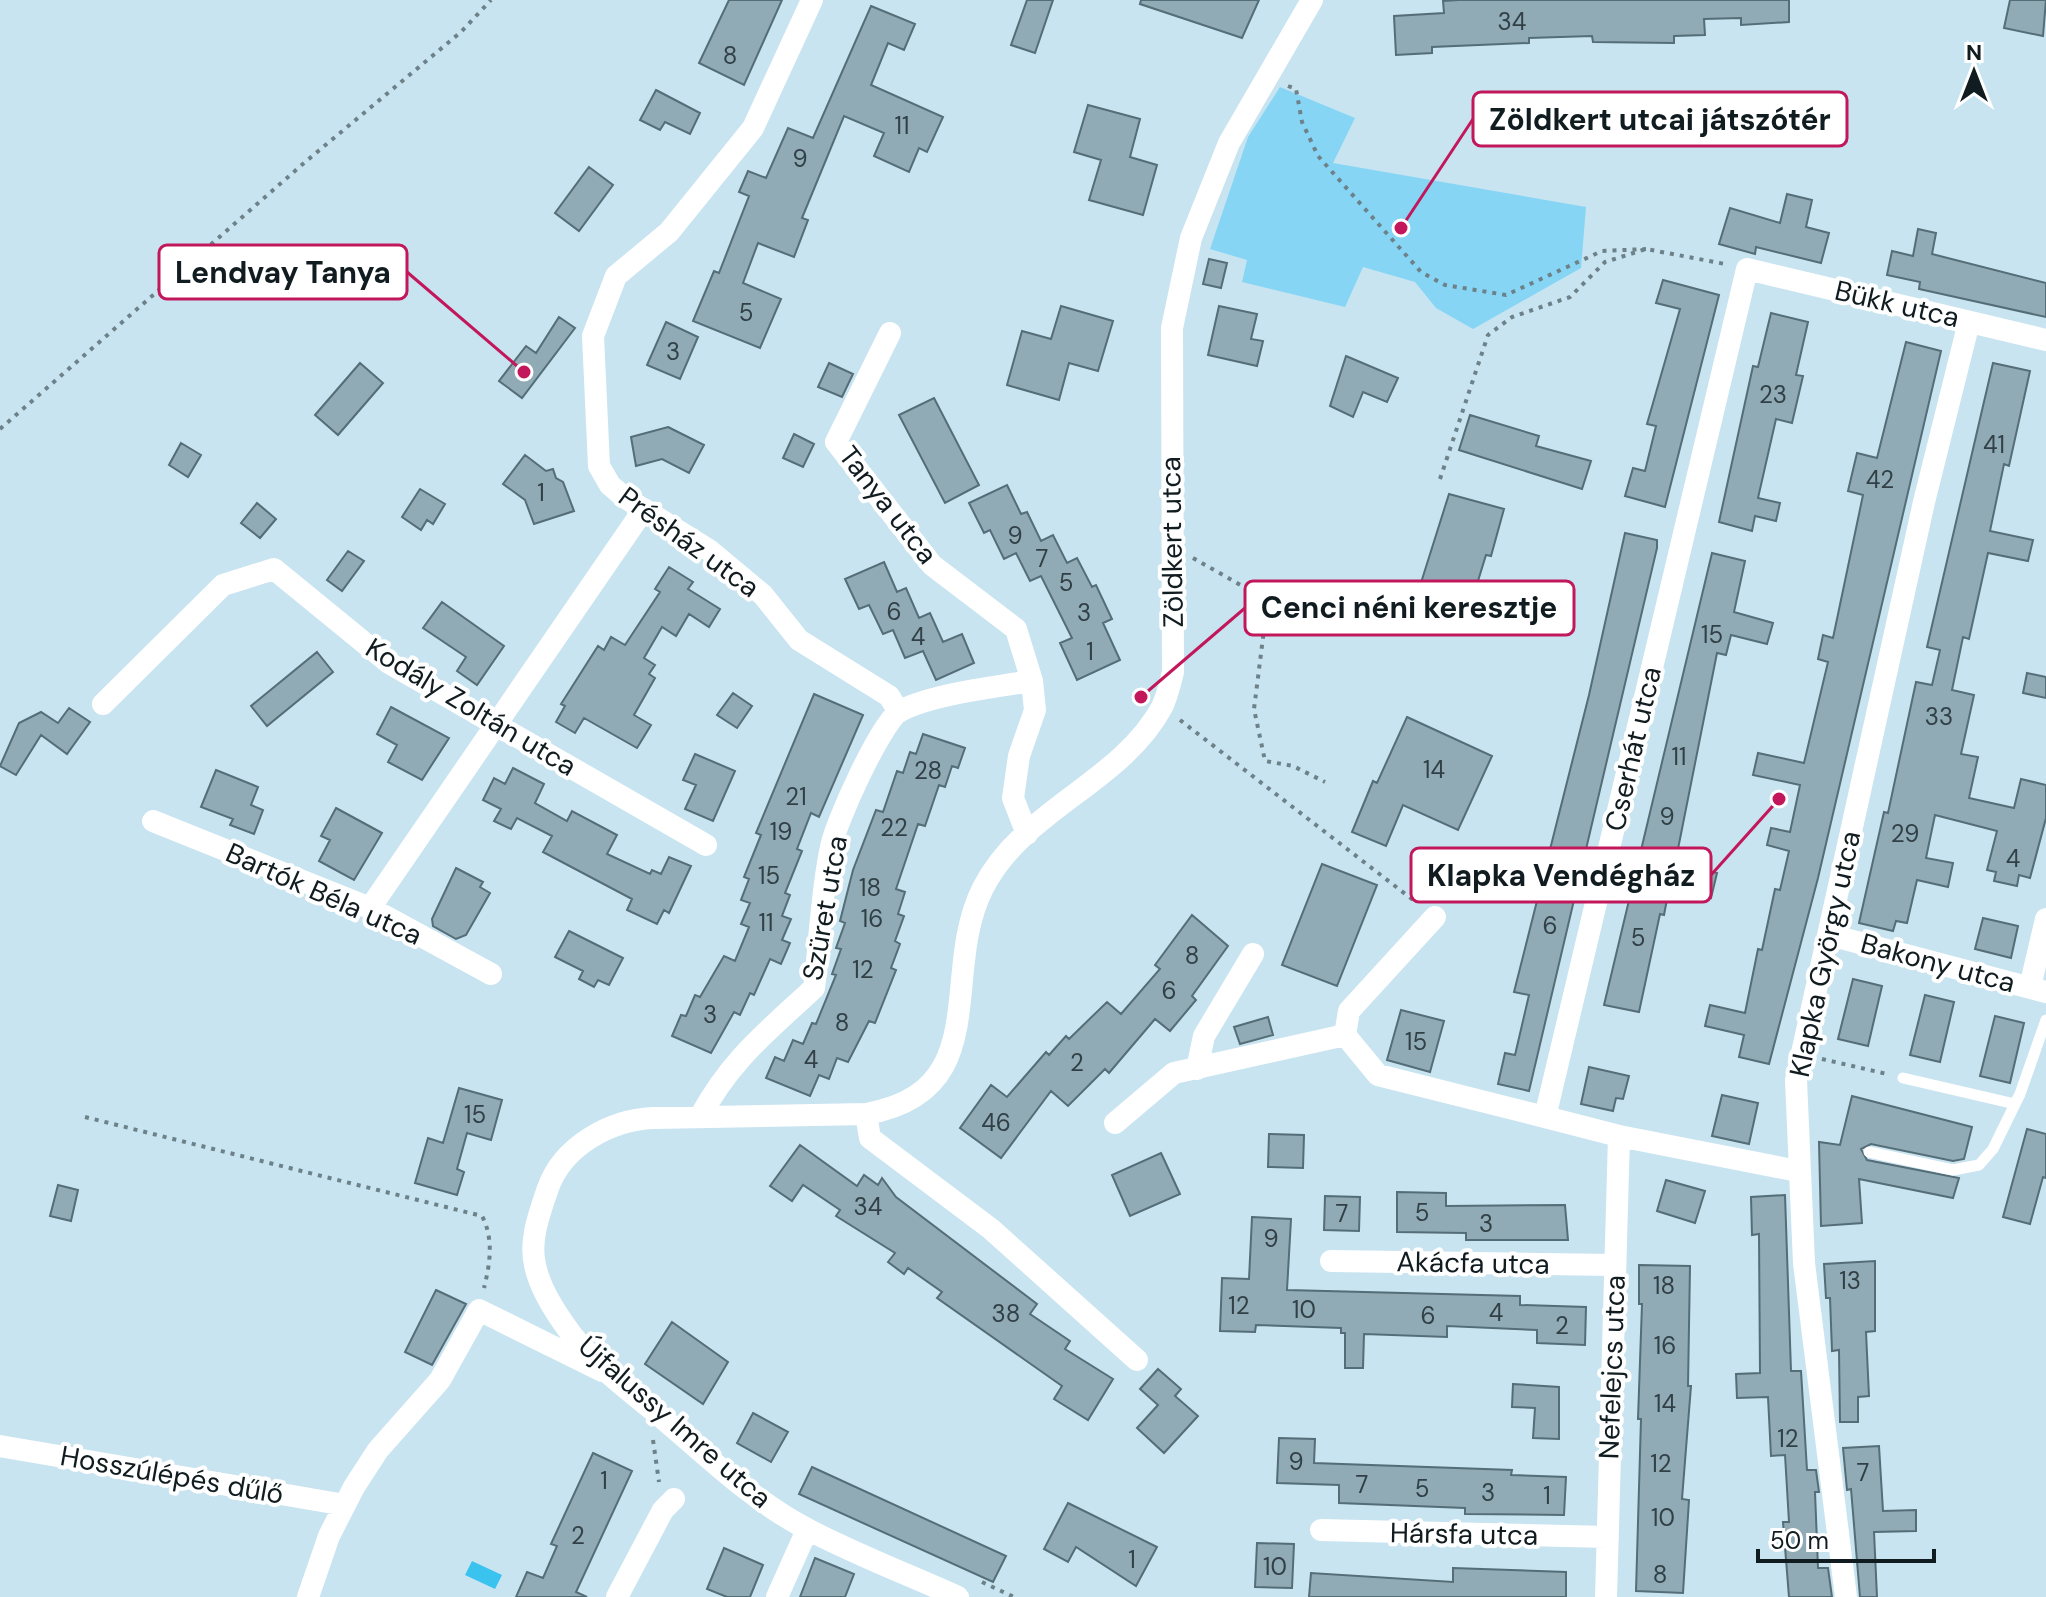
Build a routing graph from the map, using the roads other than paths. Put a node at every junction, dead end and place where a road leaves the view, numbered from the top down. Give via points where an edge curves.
1 (812, 0) edge
2 (1312, 0) edge
3 (1747, 269) joint
4 (1969, 322) junction
5 (890, 333) dead end
6 (2046, 340) edge
7 (644, 509) junction
8 (1032, 681) junction
9 (103, 704) dead end
10 (899, 712) junction
11 (493, 724) junction
12 (153, 821) dead end
13 (1027, 834) junction
14 (706, 845) dead end
15 (370, 908) junction
16 (1435, 917) road end
17 (2046, 919) edge
18 (1830, 935) junction
19 (1253, 954) dead end
20 (491, 974) dead end
21 (2038, 989) edge
22 (2046, 1020) edge
23 (1345, 1035) junction
24 (1197, 1069) junction
25 (1903, 1078) road end
26 (2015, 1104) junction
27 (898, 1108) joint
28 (866, 1114) junction
29 (700, 1117) junction
30 (1545, 1117) junction
31 (1115, 1123) dead end
32 (1619, 1136) junction
33 (1869, 1152) dead end
34 (1798, 1171) junction
35 (1331, 1261) dead end
36 (1615, 1265) junction
37 (1137, 1360) dead end
38 (611, 1375) junction
39 (0, 1446) edge
40 (674, 1499) dead end
41 (345, 1505) junction
42 (807, 1530) junction
43 (1321, 1530) dead end
44 (1608, 1537) junction
45 (308, 1597) edge
46 (617, 1597) edge
47 (777, 1597) edge
48 (958, 1597) edge
49 (1606, 1597) edge
50 (1846, 1597) edge

1 - 7 street, Présház utca via 753,128 669,232 616,276 593,336 599,466 610,485
2 - 13 street, Zöldkert utca via 1229,143 1191,238 1172,328 1173,672 1163,706 1144,732
3 - 4 street, Bükk utca
3 - 30 street, Cserhát utca
4 - 6 street, Bükk utca
4 - 18 street, Klapka György utca via 1924,502
5 - 8 street, Tanya utca via 836,442 932,565 1016,629
7 - 10 street, Présház utca via 709,550 763,595 799,640 889,696
7 - 11 street
8 - 10 street via 954,695
8 - 13 street, Tanya utca via 1035,710 1019,756 1013,798
9 - 11 street, Kodály Zoltán utca via 223,585 274,569 389,663
10 - 29 street, Szüret utca via 868,757 831,844 814,988 720,1080
11 - 14 street, Kodály Zoltán utca
11 - 15 street
12 - 15 street, Bartók Béla utca
13 - 27 street, Zöldkert utca via 1002,859 978,899 967,934 953,1046 924,1093
15 - 20 street, Bartók Béla utca
16 - 23 street via 1349,1011
17 - 21 street
18 - 21 street, Bakony utca
18 - 34 street, Klapka György utca via 1796,1080
19 - 24 street via 1204,1036
22 - 26 lane
23 - 24 street
23 - 30 street via 1378,1075
24 - 31 street via 1174,1073
25 - 26 lane
26 - 33 lane via 1979,1165 1953,1170
27 - 28 street, Újfalussy Imre utca
28 - 29 street, Újfalussy Imre utca
28 - 37 street via 870,1138 991,1229
29 - 38 street, Újfalussy Imre utca via 632,1120 596,1134 552,1177 533,1244 541,1284 564,1325
30 - 32 street
32 - 34 street
32 - 36 street, Nefelejcs utca
34 - 50 street, Klapka György utca via 1804,1263
35 - 36 street, Akácfa utca
36 - 44 street, Nefelejcs utca
38 - 41 street via 479,1310 440,1380 378,1450
38 - 42 street, Újfalussy Imre utca via 755,1496
39 - 41 street, Hosszúlépés dűlő
40 - 46 street
41 - 45 street
42 - 47 street
42 - 48 street, Újfalussy Imre utca
43 - 44 street, Hársfa utca
44 - 49 street, Nefelejcs utca

